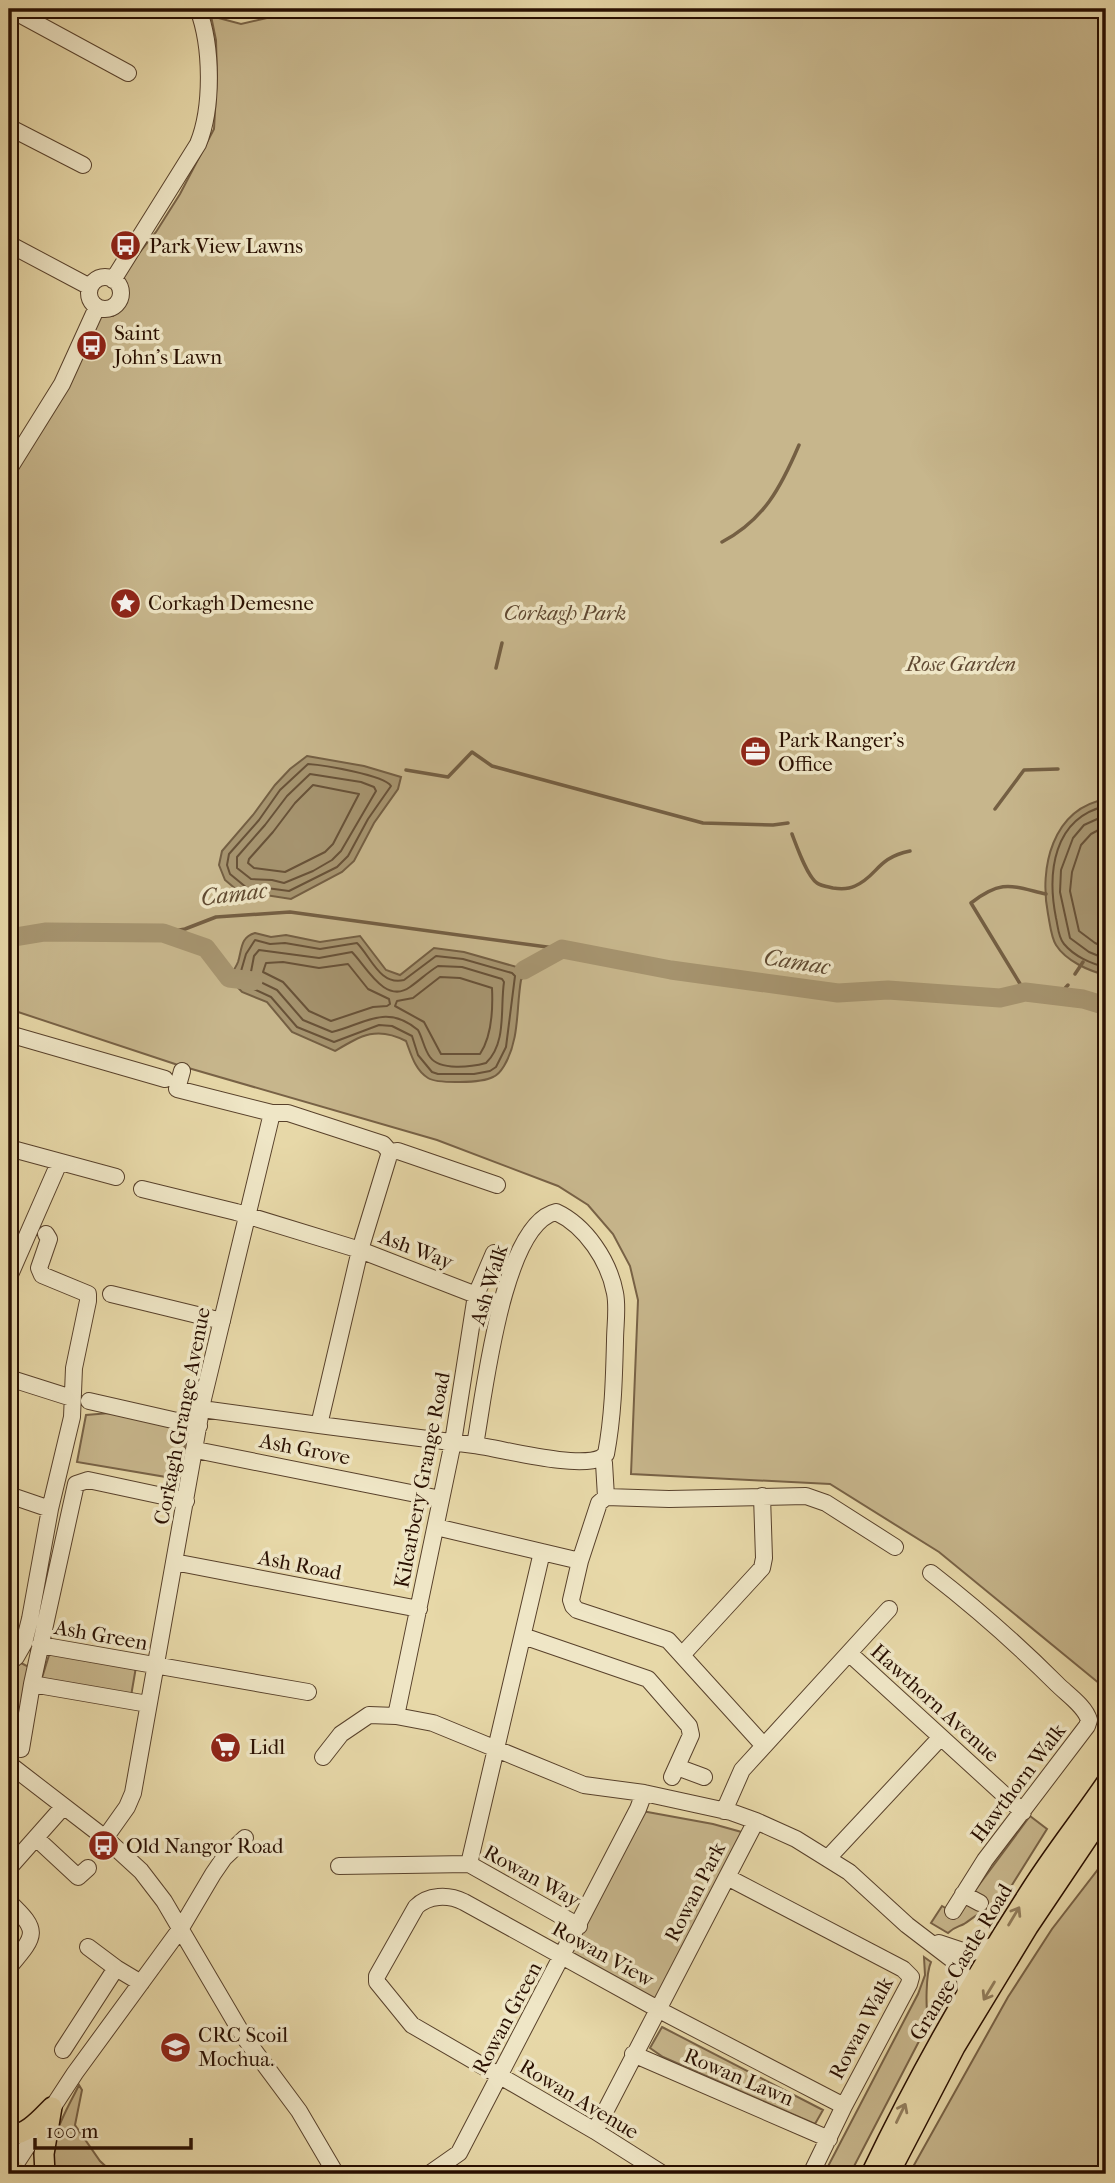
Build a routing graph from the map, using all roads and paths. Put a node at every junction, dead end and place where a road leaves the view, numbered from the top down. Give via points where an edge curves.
1 (10, 9) edge
2 (198, 9) edge
3 (128, 73) dead end
4 (9, 127) edge
5 (83, 165) dead end
6 (9, 244) edge
7 (113, 280) junction
8 (90, 287) junction
9 (97, 307) junction
10 (9, 469) edge
11 (9, 1034) edge
12 (182, 1071) dead end
13 (165, 1079) dead end
14 (272, 1114) junction
15 (9, 1148) edge
16 (390, 1152) junction
17 (60, 1163) junction
18 (116, 1177) dead end
19 (497, 1185) dead end
20 (142, 1189) dead end
21 (246, 1216) junction
22 (46, 1234) dead end
23 (360, 1251) junction
24 (494, 1253) dead end
25 (9, 1278) edge
26 (111, 1294) dead end
27 (476, 1294) junction
28 (222, 1321) junction
29 (9, 1378) edge
30 (81, 1400) junction
31 (202, 1409) junction
32 (319, 1425) junction
33 (199, 1426) junction
34 (453, 1443) junction
35 (475, 1445) junction
36 (196, 1450) junction
37 (601, 1458) junction
38 (9, 1495) edge
39 (762, 1496) junction
40 (606, 1497) junction
41 (441, 1499) junction
42 (186, 1502) junction
43 (50, 1509) junction
44 (436, 1527) junction
45 (889, 1538) dead end
46 (542, 1552) junction
47 (580, 1561) junction
48 (174, 1562) junction
49 (931, 1573) dead end
50 (958, 1573) dead end
51 (948, 1586) junction
52 (419, 1609) junction
53 (889, 1609) dead end
54 (523, 1636) junction
55 (40, 1646) junction
56 (850, 1654) junction
57 (682, 1655) junction
58 (9, 1663) edge
59 (155, 1665) junction
60 (32, 1684) junction
61 (308, 1692) dead end
62 (148, 1704) junction
63 (396, 1716) junction
64 (941, 1737) junction
65 (764, 1746) junction
66 (21, 1749) dead end
67 (497, 1750) junction
68 (323, 1757) dead end
69 (9, 1764) edge
70 (704, 1777) dead end
71 (1106, 1783) edge
72 (644, 1793) junction
73 (63, 1807) junction
74 (724, 1811) junction
75 (1106, 1811) edge
76 (1024, 1812) junction
77 (756, 1821) junction
78 (36, 1838) junction
79 (105, 1838) junction
80 (245, 1838) dead end
81 (828, 1858) junction
82 (469, 1864) junction
83 (339, 1866) dead end
84 (9, 1868) edge
85 (88, 1868) dead end
86 (727, 1877) junction
87 (963, 1894) junction
88 (9, 1902) edge
89 (980, 1903) dead end
90 (953, 1911) dead end
91 (579, 1926) junction
92 (181, 1928) junction
93 (924, 1937) junction
94 (996, 1945) junction
95 (88, 1947) dead end
96 (563, 1956) junction
97 (116, 1968) junction
98 (9, 1971) edge
99 (377, 1982) joint
100 (141, 1983) junction
101 (966, 1995) junction
102 (657, 2008) junction
103 (63, 2050) dead end
104 (633, 2054) junction
105 (500, 2077) junction
106 (844, 2106) junction
107 (52, 2107) junction
108 (595, 2132) junction
109 (9, 2134) edge
110 (829, 2139) junction
111 (12, 2171) edge
112 (45, 2174) edge
113 (336, 2174) edge
114 (429, 2174) edge
115 (663, 2174) edge
116 (811, 2174) edge
117 (872, 2174) edge
118 (889, 2174) edge

1 - 3 street
2 - 7 street via 208,41 203,131
4 - 5 street
6 - 8 street
7 - 8 street via 97,279
7 - 9 street via 120,288 117,303 108,309
8 - 9 street via 91,301
9 - 10 street via 62,384
11 - 13 street
12 - 14 street via 177,1089
14 - 16 street via 288,1113 383,1144
14 - 21 street, Corkagh Grange Avenue
15 - 17 street
16 - 19 street
16 - 23 street, Ash Way
17 - 18 street
17 - 25 street
20 - 21 street
21 - 23 street
21 - 28 street, Corkagh Grange Avenue
22 - 30 street via 49,1239 39,1268 42,1275 88,1294 74,1368
23 - 27 street, Ash Way
23 - 32 street
24 - 27 street, Kilcarbery Grange Road
26 - 28 street
27 - 34 street, Kilcarbery Grange Road
28 - 31 street, Corkagh Grange Avenue
29 - 30 street
30 - 33 street
30 - 43 street via 72,1417
31 - 32 street
31 - 33 street, Corkagh Grange Avenue
32 - 34 street
33 - 36 street, Corkagh Grange Avenue
34 - 35 street
34 - 41 street, Kilcarbery Grange Road
35 - 37 street via 573,1461
35 - 37 street, Ash Walk via 499,1311 517,1255 532,1231 556,1212 579,1229 597,1251 615,1294 613,1409 606,1454
36 - 41 street, Ash Grove
36 - 42 street, Corkagh Grange Avenue
37 - 40 street
38 - 43 street
39 - 40 street
39 - 45 street via 816,1499
39 - 57 street via 762,1568
40 - 47 street
41 - 44 street, Kilcarbery Grange Road
42 - 48 street, Corkagh Grange Avenue
42 - 55 street, Ash Green via 88,1480 76,1484
43 - 58 street via 24,1643
44 - 46 street
44 - 52 street, Kilcarbery Grange Road
46 - 47 street
46 - 54 street
47 - 57 street via 571,1600 578,1611 664,1638
48 - 52 street, Ash Road
48 - 59 street, Corkagh Grange Avenue
49 - 51 street, Hawthorn Walk
50 - 51 street
51 - 76 street, Hawthorn Walk via 1001,1630 1087,1715 1087,1726
52 - 63 street, Kilcarbery Grange Road
53 - 56 street, Hawthorn Avenue
54 - 67 street
54 - 70 street via 648,1679 689,1726 691,1735 675,1772
55 - 59 street, Ash Green
55 - 60 street, Ash Green
56 - 64 street, Hawthorn Avenue
56 - 65 street, Hawthorn Avenue
57 - 65 street
59 - 61 street, Ash Green
59 - 62 street, Corkagh Grange Avenue
60 - 62 street
60 - 66 street, Ash Green
62 - 79 street, Corkagh Grange Avenue via 131,1801
63 - 67 street via 433,1723
63 - 68 street via 369,1715 341,1734
64 - 76 street, Hawthorn Avenue
64 - 81 street
65 - 74 street, Hawthorn Avenue via 742,1770
67 - 72 street via 584,1785
67 - 82 street
69 - 73 street
94 -> 71 main road, Grange Castle Road
72 - 74 street
72 - 91 street, Rowan Green
73 - 78 street
73 - 79 street
74 - 77 street
75 -> 118 main road, Grange Castle Road via 955,2047
76 - 87 street, Hawthorn Walk
77 - 81 street
77 - 86 street, Rowan Park
78 - 84 street
78 - 85 street via 78,1877
79 - 92 street via 141,1871
80 - 92 street via 224,1858
81 - 93 street
82 - 83 street, Rowan Way
82 - 91 street, Rowan Way
86 - 102 street, Rowan Park
86 - 106 street, Rowan Walk via 911,1977
87 - 89 street
87 - 90 street, Hawthorn Walk
88 - 98 street via 30,1924 31,1934
91 - 96 street, Rowan Green
92 - 100 street
92 - 113 street via 244,2038 299,2111
93 - 94 street via 961,1952
93 - 101 street via 958,1964
94 - 101 main road, Grange Castle Road
95 - 97 street
96 - 99 street, Rowan View via 455,1897 427,1898 416,1907 385,1959
96 - 102 street, Rowan View
96 - 105 street, Rowan Green
97 - 100 street
97 - 103 street
99 - 105 street, Rowan Avenue via 412,2025
100 - 107 street
117 -> 101 main road, Grange Castle Road via 906,2101
102 - 104 street, Rowan Park
102 - 106 street, Rowan View
104 - 108 street, Rowan Park
104 - 110 street, Rowan Lawn
105 - 108 street, Rowan Avenue
105 - 114 street, Rowan Green via 459,2153
106 - 110 street, Rowan Walk
107 - 109 main road via 28,2129
107 - 111 street
107 - 112 main road
108 - 115 street, Rowan Avenue
110 - 116 street, Rowan Walk

